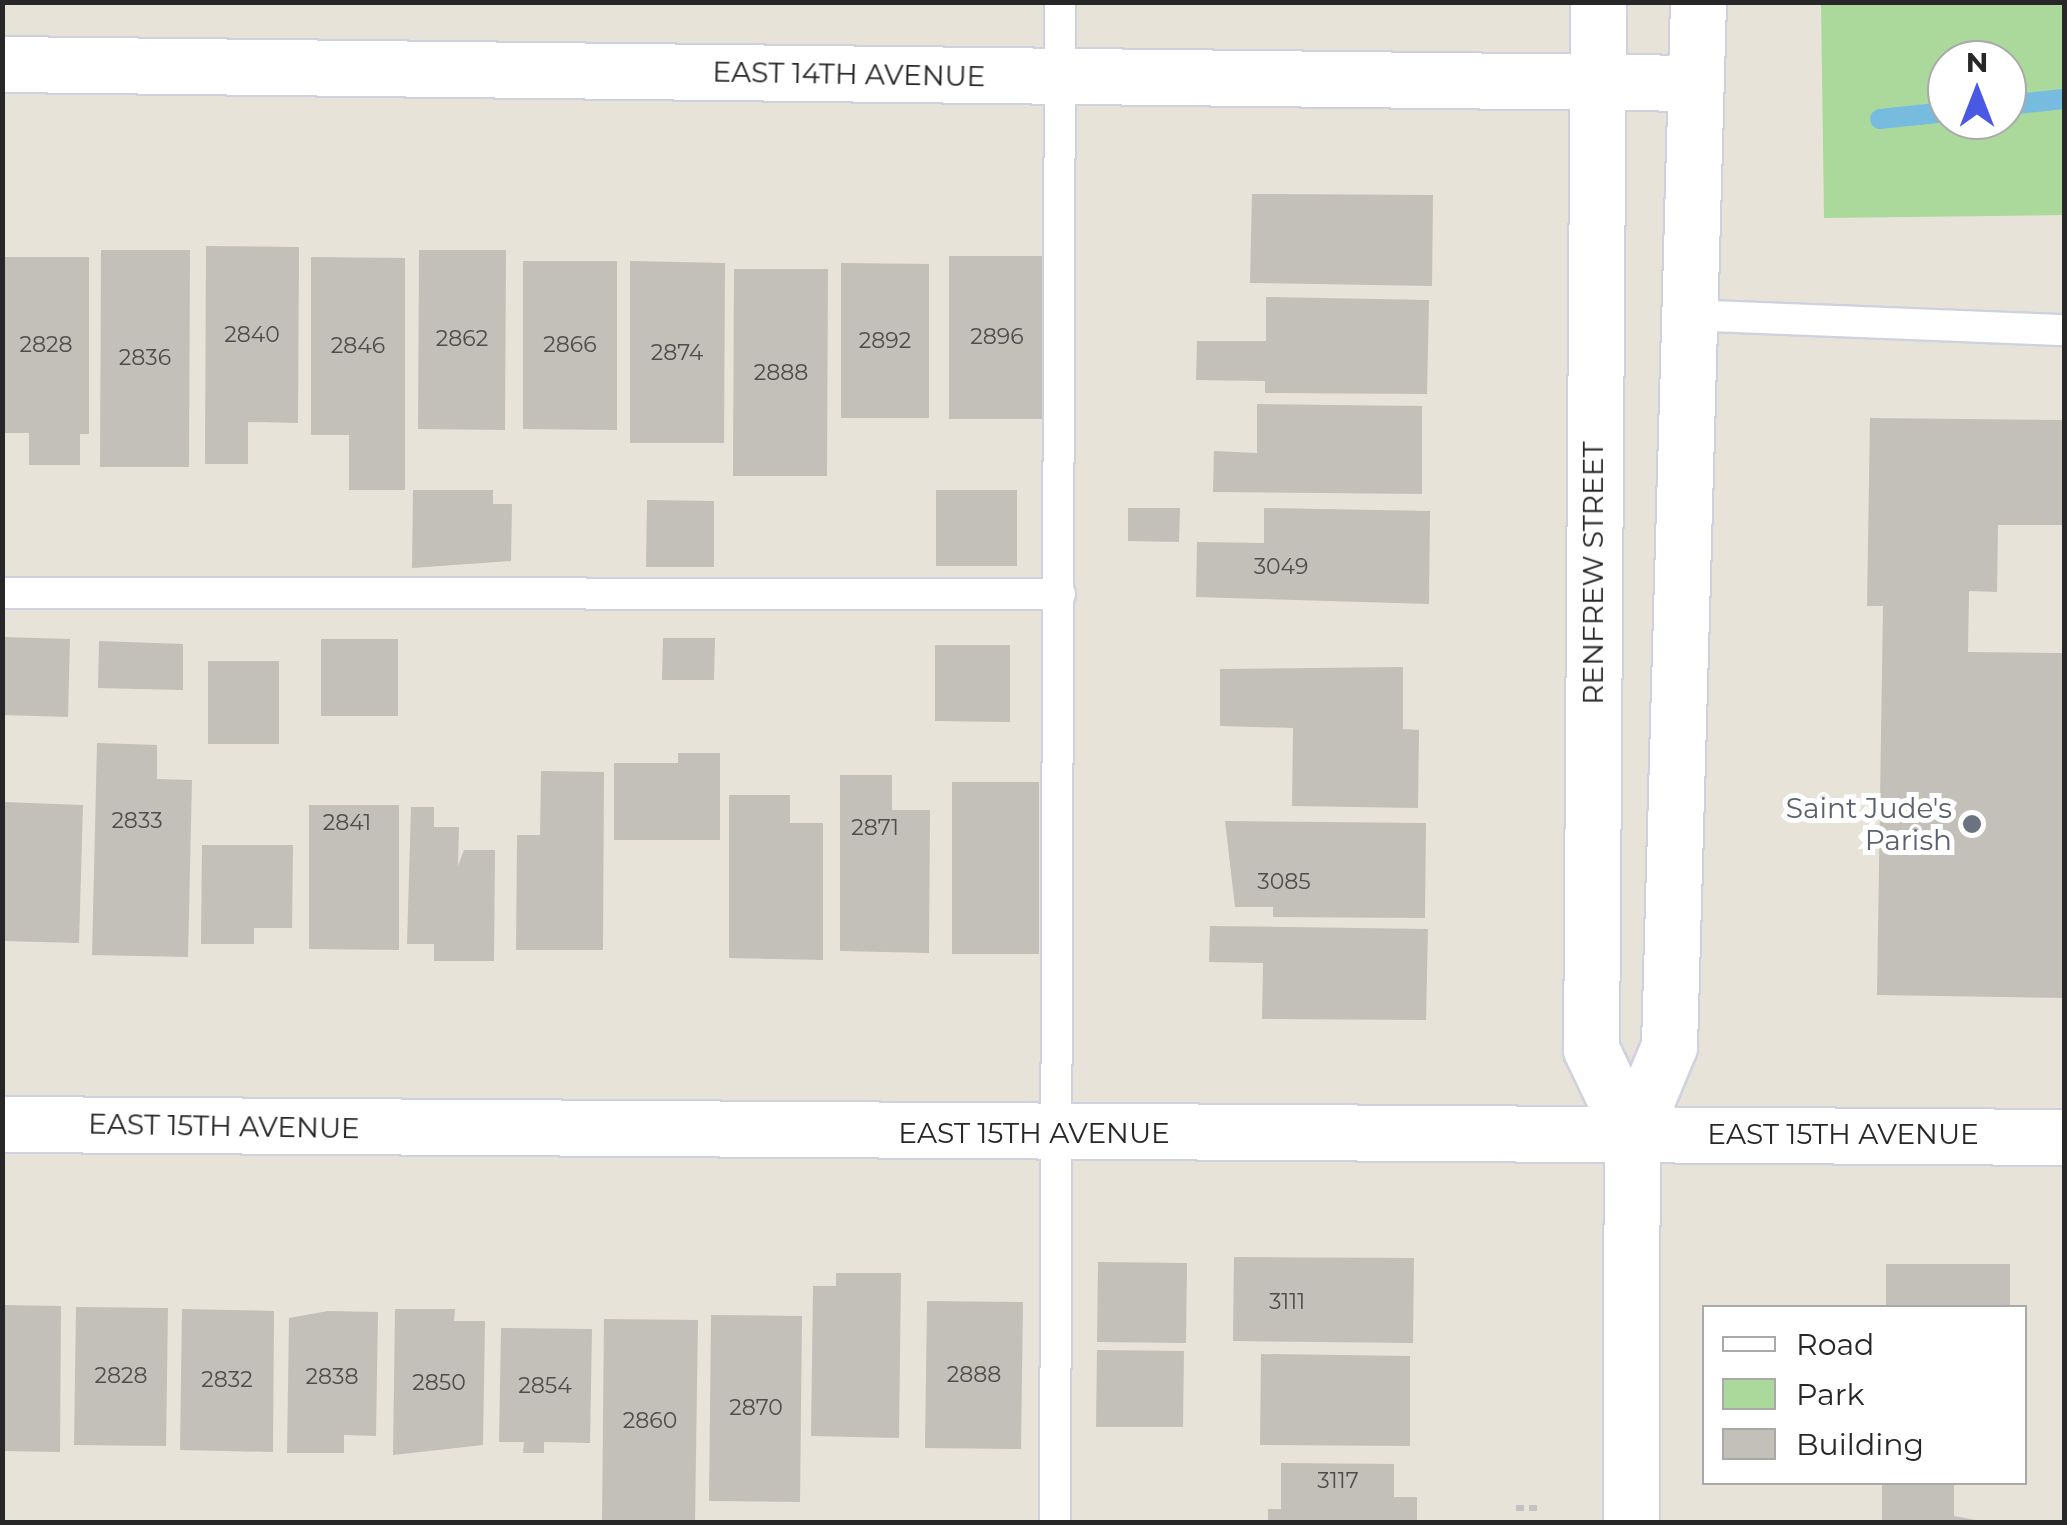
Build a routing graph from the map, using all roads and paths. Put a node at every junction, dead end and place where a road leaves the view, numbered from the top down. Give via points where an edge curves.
1 (1060, 2) edge
2 (1598, 2) edge
3 (1698, 2) edge
4 (2, 64) edge
5 (1059, 76) junction
6 (1598, 83) junction
7 (1696, 83) junction
8 (1689, 315) junction
9 (2064, 330) edge
10 (2, 593) edge
11 (1060, 594) junction
12 (2, 1124) edge
13 (1049, 1133) junction
14 (1632, 1134) junction
15 (2064, 1137) edge
16 (1516, 1508) dead end
17 (1538, 1508) dead end
18 (1055, 1522) edge
19 (1630, 1522) edge

1 - 5 lane
2 - 6 street, RENFREW STREET
3 - 7 street, RENFREW STREET
4 - 5 street, EAST 14TH AVENUE
5 - 6 street, EAST 14TH AVENUE
5 - 11 lane
6 - 7 street, EAST 14TH AVENUE
6 - 14 street, RENFREW STREET via 1591,1050
7 - 8 street, RENFREW STREET
8 - 9 lane
8 - 14 street, RENFREW STREET via 1669,1046
10 - 11 lane
11 - 13 lane
12 - 13 street, EAST 15TH AVENUE
13 - 14 street, EAST 15TH AVENUE
13 - 18 lane
14 - 15 street, EAST 15TH AVENUE
14 - 19 street, RENFREW STREET
16 - 17 path

